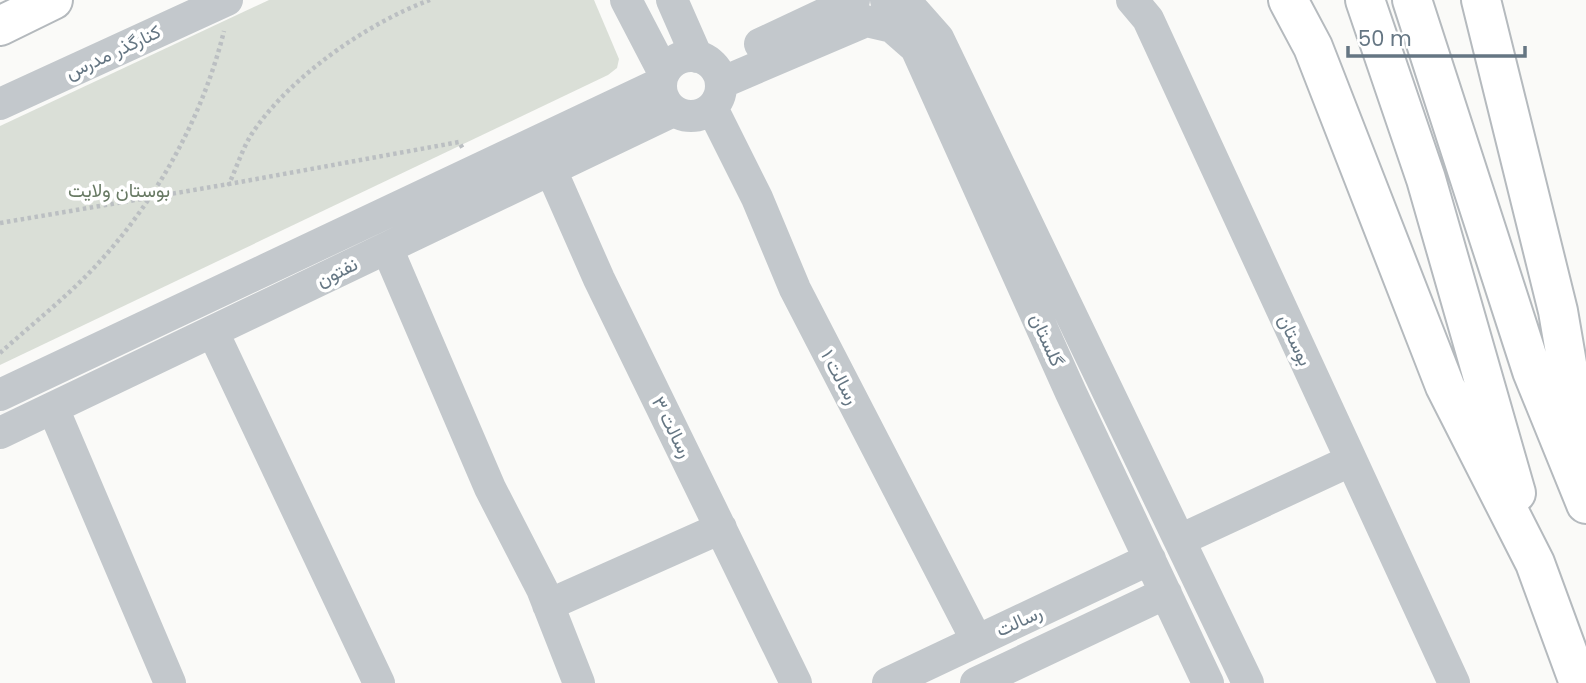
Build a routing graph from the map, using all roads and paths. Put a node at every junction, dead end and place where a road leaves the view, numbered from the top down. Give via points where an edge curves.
1 (53, 0) edge
2 (430, 0) edge
3 (626, 0) edge
4 (672, 0) edge
5 (937, 0) edge
6 (1132, 0) edge
7 (1288, 0) edge
8 (1366, 0) edge
9 (1412, 0) edge
10 (869, 7) edge
11 (1485, 8) edge
12 (227, 11) edge
13 (0, 26) edge
14 (939, 38) junction
15 (711, 78) junction
16 (666, 89) junction
17 (0, 104) edge
18 (551, 170) junction
19 (474, 172) junction
20 (229, 184) junction
21 (149, 199) junction
22 (0, 223) edge
23 (387, 248) junction
24 (213, 332) junction
25 (115, 341) junction
26 (0, 352) edge
27 (127, 372) junction
28 (0, 395) edge
29 (53, 408) junction
30 (0, 433) edge
31 (1350, 461) junction
32 (1586, 474) edge
33 (1586, 504) edge
34 (721, 528) junction
35 (1180, 540) junction
36 (1150, 559) junction
37 (1535, 563) junction
38 (1166, 593) junction
39 (548, 605) junction
40 (977, 641) junction
41 (990, 680) edge
42 (170, 683) edge
43 (379, 683) edge
44 (579, 683) edge
45 (796, 683) edge
46 (888, 683) edge
47 (1208, 683) edge
48 (1248, 683) edge
49 (1454, 683) edge
50 (1579, 683) edge

1 - 13 main road
2 - 20 path via 397,12 341,47 293,87 251,135
3 - 16 street
4 - 15 street, رسالت ۱
5 - 14 street via 934,10
6 - 31 street, بوستان via 1147,19
7 - 37 main road via 1313,47 1445,386
8 - 37 main road via 1426,179
9 - 33 main road via 1532,371
10 - 14 street via 915,12
10 - 15 street
10 - 36 street, گلستان via 916,48
11 - 32 main road via 1558,311
12 - 17 street, کنارگذر مدرس
12 - 21 path via 197,112
14 - 35 street, گلستان
15 - 16 street via 678,59
15 - 16 street via 693,117
15 - 40 street, رسالت ۱ via 795,289
16 - 18 street, نفتون
16 - 19 street, نفتون
18 - 23 street, نفتون
18 - 34 street, رسالت ۳ via 598,279
19 - 20 path via 459,142
19 - 25 street, نفتون
20 - 21 path
21 - 22 path
21 - 26 path via 90,272
23 - 24 street, نفتون
23 - 39 street via 490,488
24 - 27 street, نفتون
24 - 43 street
25 - 27 street
25 - 28 street, نفتون
27 - 29 street, نفتون
29 - 30 street, نفتون
29 - 42 street
31 - 35 street
31 - 49 street, بوستان
34 - 39 street
34 - 45 street, رسالت ۳
35 - 48 street, گلستان
36 - 38 street, گلستان
36 - 40 street, رسالت
37 - 50 main road
38 - 41 street, رسالت
38 - 47 street, گلستان
39 - 44 street
40 - 46 street, رسالت

